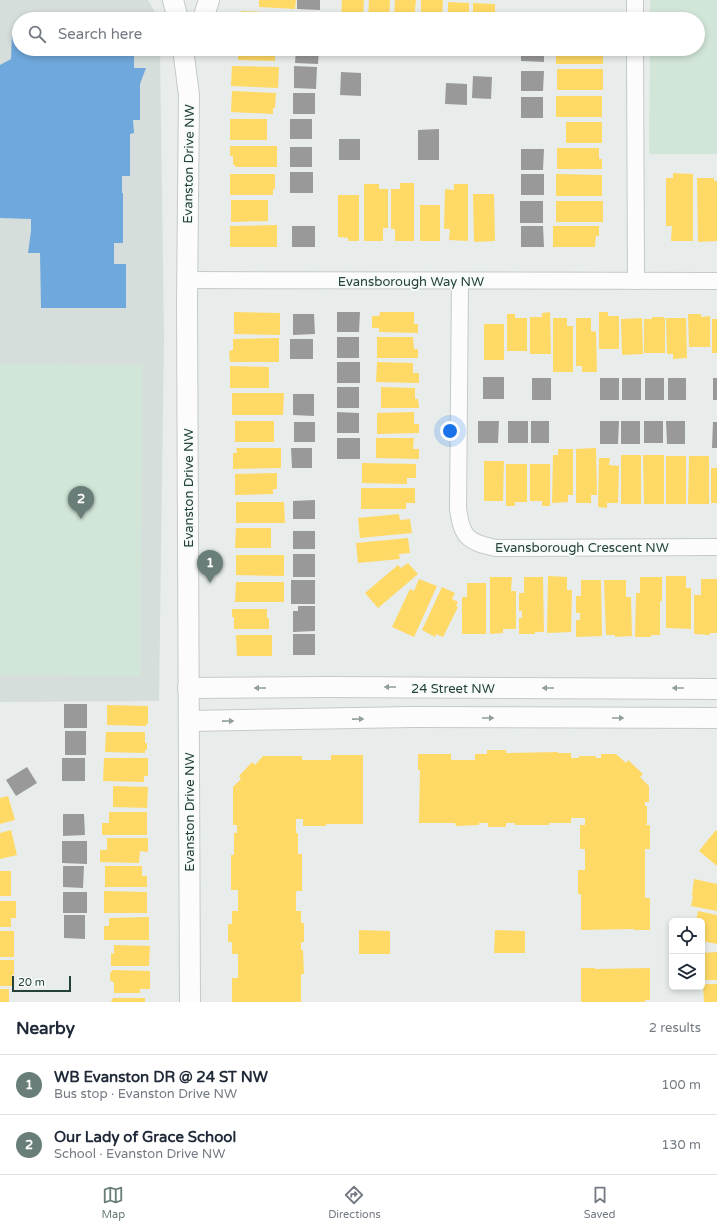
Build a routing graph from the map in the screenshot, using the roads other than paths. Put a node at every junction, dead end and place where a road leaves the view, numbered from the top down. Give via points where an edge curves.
1 (173, 0) edge
2 (209, 0) edge
3 (635, 0) edge
4 (176, 12) edge
5 (205, 12) edge
6 (635, 12) edge
7 (184, 56) edge
8 (196, 56) edge
9 (635, 56) edge
10 (189, 95) junction
11 (187, 280) junction
12 (636, 280) junction
13 (460, 281) junction
14 (717, 281) edge
15 (717, 547) edge
16 (188, 688) junction
17 (717, 688) edge
18 (717, 718) edge
19 (189, 721) junction
20 (190, 1002) edge

1 - 4 street
2 - 5 street
3 - 6 street
7 - 10 street, Evanston Drive NW
8 - 10 street, Evanston Drive NW
9 - 12 street
10 - 11 street, Evanston Drive NW
11 - 13 street, Evansborough Way NW
11 - 16 street, Evanston Drive NW
12 - 13 street, Evansborough Way NW
12 - 14 street, Evansborough Way NW
13 - 15 street, Evansborough Crescent NW via 458,509 460,525 467,537 479,544 496,548
17 -> 16 street, 24 Street NW
16 - 19 street, Evanston Drive NW
19 -> 18 street via 412,717
19 - 20 street, Evanston Drive NW

